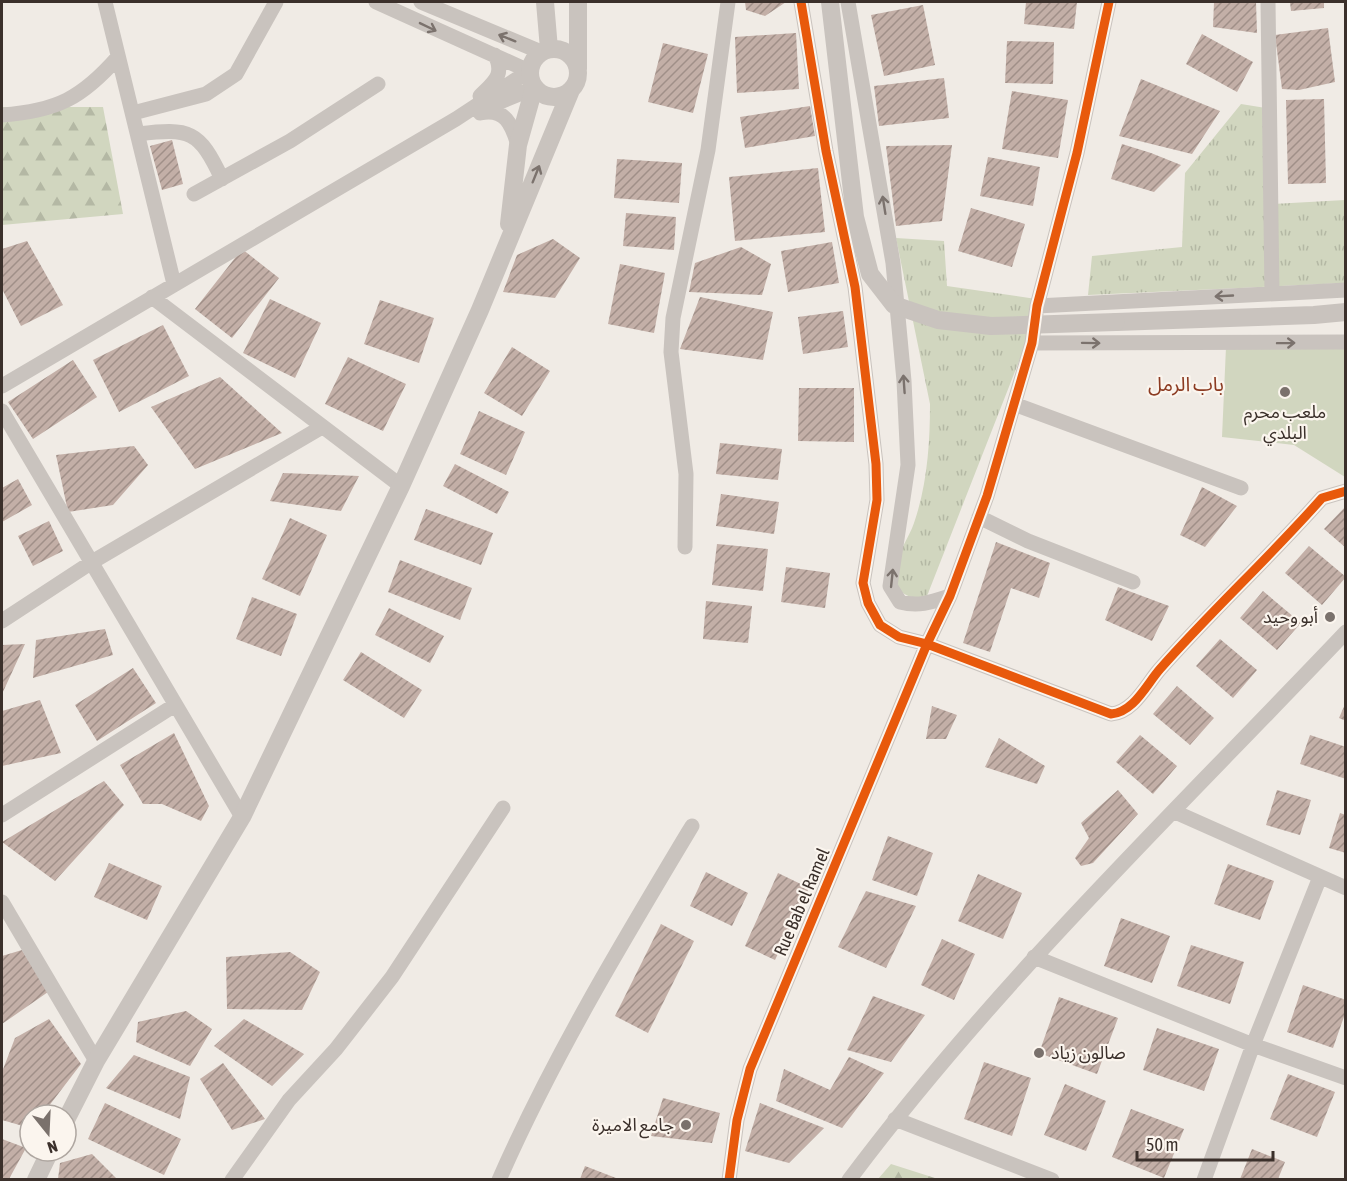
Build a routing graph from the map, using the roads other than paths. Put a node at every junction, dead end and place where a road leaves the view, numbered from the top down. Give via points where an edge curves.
1 (105, 2) edge
2 (276, 2) edge
3 (376, 2) edge
4 (421, 2) edge
5 (545, 2) edge
6 (578, 2) edge
7 (728, 2) edge
8 (801, 2) edge
9 (830, 2) edge
10 (848, 2) edge
11 (1109, 2) edge
12 (1268, 2) edge
13 (545, 50) junction
14 (495, 55) junction
15 (118, 57) junction
16 (578, 69) junction
17 (532, 80) junction
18 (378, 84) dead end
19 (570, 90) junction
20 (133, 113) junction
21 (2, 115) edge
22 (456, 119) junction
23 (138, 134) junction
24 (518, 145) junction
25 (222, 179) junction
26 (194, 194) dead end
27 (506, 248) junction
28 (174, 284) junction
29 (1346, 290) edge
30 (1272, 293) junction
31 (152, 297) junction
32 (1037, 306) junction
33 (1346, 312) edge
34 (1314, 315) junction
35 (1346, 317) edge
36 (1346, 342) edge
37 (1032, 343) junction
38 (2, 387) edge
39 (1014, 404) junction
40 (2, 411) edge
41 (322, 427) junction
42 (401, 486) junction
43 (1241, 488) dead end
44 (1346, 491) edge
45 (979, 517) junction
46 (686, 547) dead end
47 (92, 562) junction
48 (1133, 582) dead end
49 (950, 596) junction
50 (2, 621) edge
51 (1346, 632) edge
52 (927, 644) junction
53 (175, 705) junction
54 (503, 808) dead end
55 (1175, 812) junction
56 (2, 815) edge
57 (242, 817) junction
58 (692, 826) dead end
59 (1320, 878) junction
60 (1346, 888) edge
61 (2, 907) edge
62 (1034, 957) junction
63 (1252, 1045) junction
64 (96, 1061) junction
65 (1346, 1078) edge
66 (75, 1103) edge
67 (895, 1119) junction
68 (44, 1163) edge
69 (36, 1179) edge
70 (232, 1179) edge
71 (499, 1179) edge
72 (729, 1179) edge
73 (849, 1179) edge
74 (1052, 1179) edge
75 (1204, 1179) edge

1 - 15 street
2 - 20 street via 236,74 206,94
3 -> 14 street
13 -> 4 street
5 - 13 street
6 - 16 street
7 - 46 street via 708,150 673,318 671,352 686,474
8 - 52 street via 826,151 855,287 876,464 877,500 863,583 880,625 899,636
9 - 34 street, bridge via 855,218 870,274 894,305 938,320 991,326
49 -> 10 street via 913,605 900,602 890,586 908,465 904,381 893,263
11 - 32 street, Rue Bab el Ramel via 1077,153
12 - 30 street
13 - 16 street via 556,49 570,55
13 - 17 street via 531,64
14 - 17 street
14 - 22 street via 501,66 499,77
15 - 20 street
15 - 21 street via 95,83 74,98 55,107
16 - 19 street
17 - 19 street via 540,93 556,97
17 - 22 street
17 - 24 street
18 - 25 street
27 -> 19 street
20 - 23 street
22 - 24 street via 486,112 504,116 513,126
22 - 28 street
23 - 25 street via 170,130 196,136 209,151
23 - 28 street
24 - 27 street
25 - 26 street
27 - 42 street
28 - 31 street
29 - 30 street
30 -> 32 street
31 - 38 street
31 - 41 street
32 - 37 street, Rue Bab el Ramel
33 - 34 street
34 - 35 street
37 -> 36 street
37 - 39 street, Rue Bab el Ramel
39 - 43 street
39 - 45 street, Rue Bab el Ramel
40 - 47 street
41 - 42 street
41 - 47 street
42 - 57 street
44 - 52 street via 1322,498 1123,712 1111,714
45 - 48 street via 1028,541
45 - 49 street, Rue Bab el Ramel
47 - 50 street
47 - 53 street
49 - 52 street, Rue Bab el Ramel
51 - 55 street
52 - 72 street, Rue Bab el Ramel via 750,1069 737,1120
53 - 56 street
53 - 57 street
54 - 70 street via 392,977 290,1100
55 - 59 street
55 - 62 street
57 - 64 street
58 - 71 street via 528,1113
59 - 60 street
59 - 63 street
61 - 64 street
62 - 63 street
62 - 67 street
63 - 65 street
63 - 75 street
64 - 66 street
67 - 73 street
67 - 74 street
68 - 69 street

